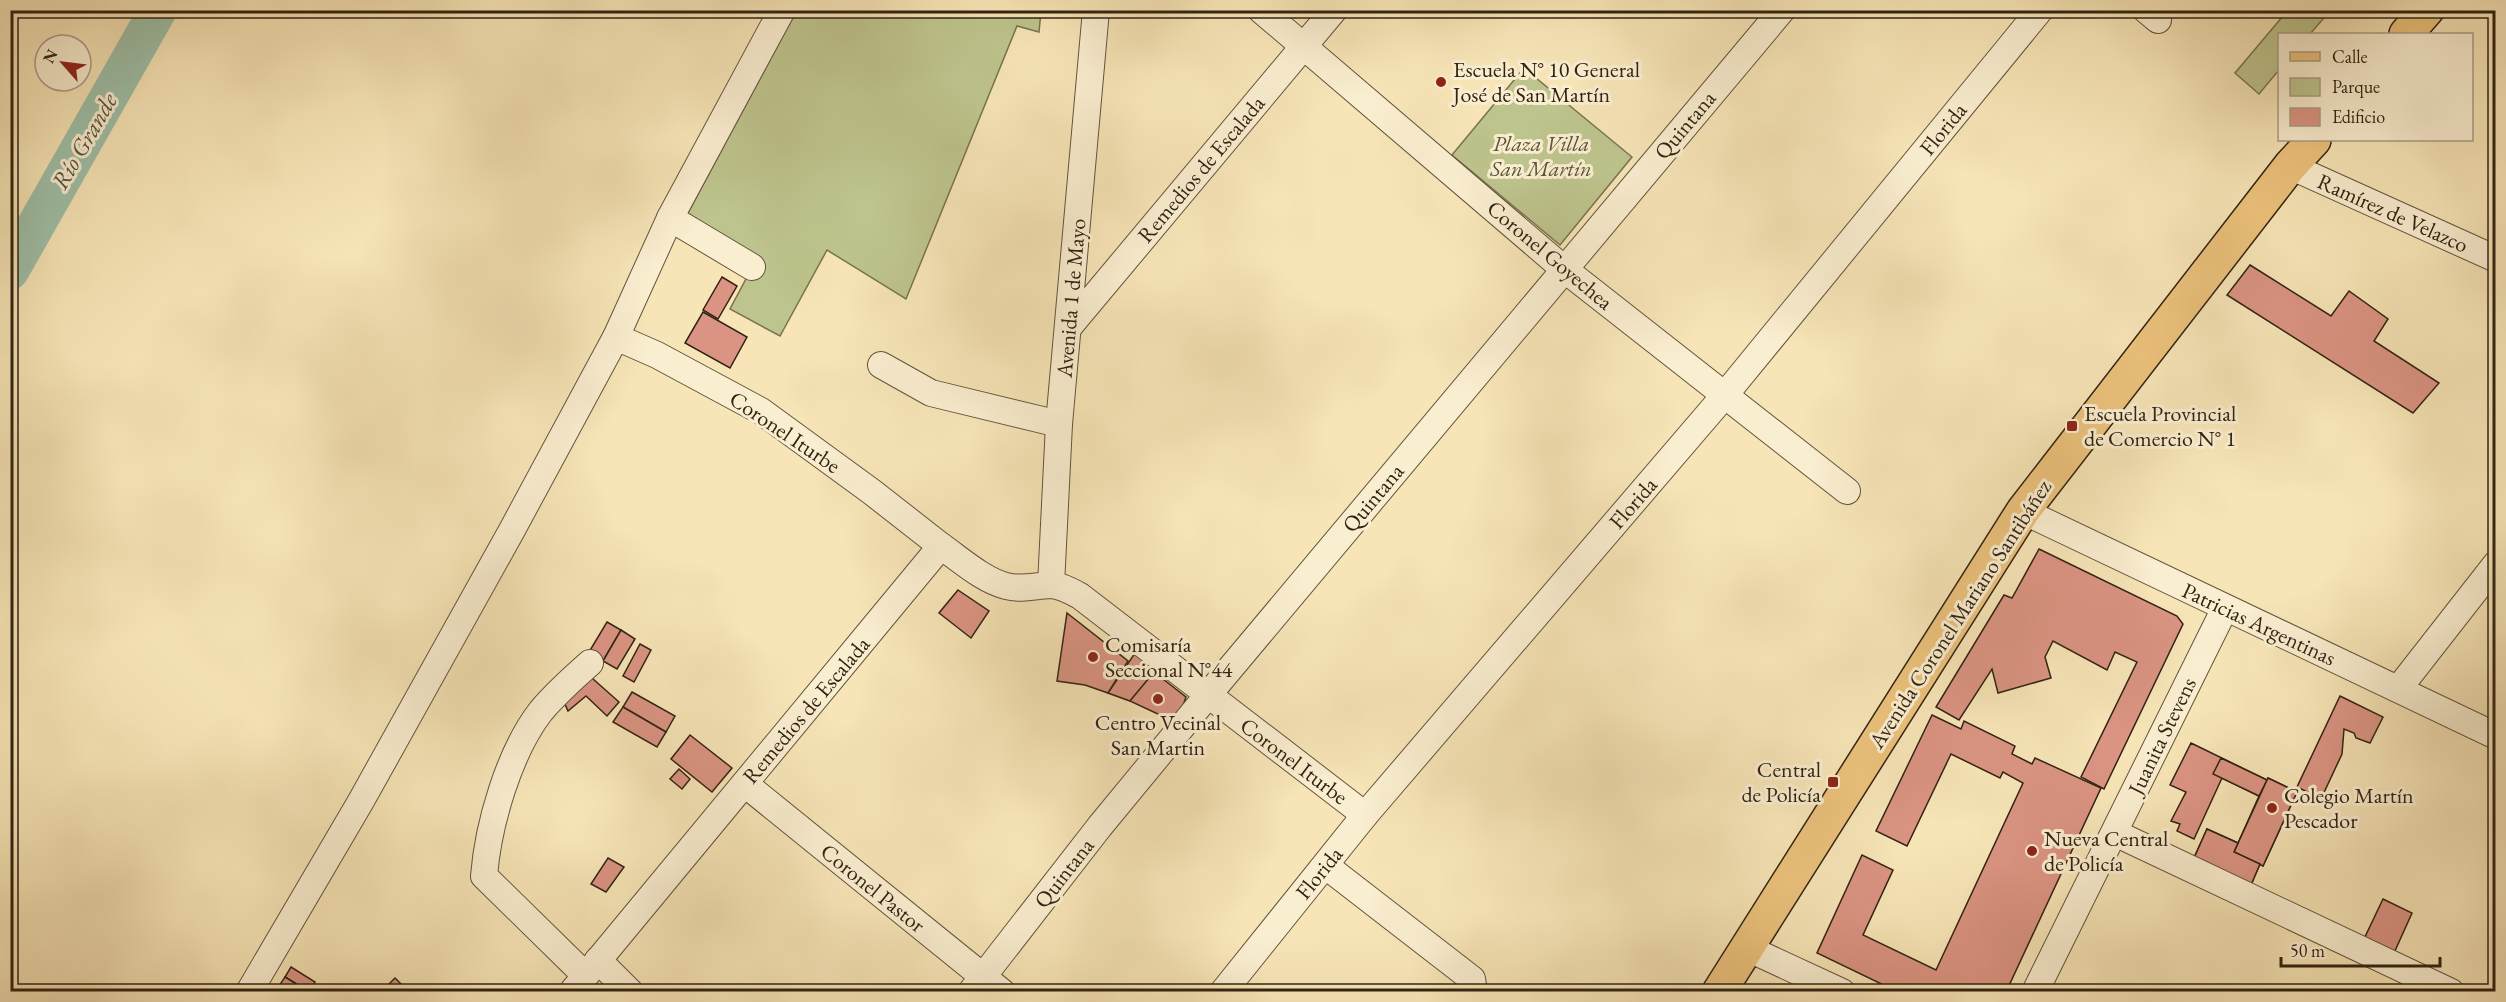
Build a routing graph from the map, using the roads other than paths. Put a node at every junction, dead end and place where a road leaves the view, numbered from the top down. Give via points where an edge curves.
1 (782, 10) edge
2 (1096, 10) edge
3 (1261, 10) edge
4 (1334, 10) edge
5 (1782, 10) edge
6 (2040, 10) edge
7 (2427, 10) edge
8 (2407, 33) edge
9 (1303, 47) junction
10 (2313, 141) edge
11 (2290, 166) junction
12 (670, 218) junction
13 (2496, 259) edge
14 (752, 267) dead end
15 (1564, 269) junction
16 (1068, 328) junction
17 (616, 337) junction
18 (881, 365) dead end
19 (1724, 396) junction
20 (1059, 424) junction
21 (1847, 490) dead end
22 (2023, 511) junction
23 (941, 546) junction
24 (2496, 564) edge
25 (1051, 585) junction
26 (2225, 609) junction
27 (590, 663) dead end
28 (2399, 688) junction
29 (1208, 695) junction
30 (2496, 736) edge
31 (745, 784) junction
32 (1365, 815) junction
33 (2115, 833) junction
34 (1326, 866) junction
35 (1747, 948) junction
36 (585, 975) edge
37 (1473, 985) edge
38 (985, 987) edge
39 (249, 992) edge
40 (630, 992) edge
41 (1222, 992) edge
42 (1719, 992) edge
43 (1842, 992) edge
44 (2035, 992) edge
45 (2451, 992) edge

1 - 12 street
2 - 16 street, Avenida 1 de Mayo
3 - 9 street, Coronel Goyechea
4 - 9 street, Remedios de Escalada
5 - 15 street, Quintana
6 - 19 street, Florida
7 - 8 main road
9 - 15 street, Coronel Goyechea
9 - 16 street, Remedios de Escalada
10 - 11 main road, Avenida Coronel Mariano Santibáñez
11 - 13 street, Ramírez de Velazco
11 - 22 main road, Avenida Coronel Mariano Santibáñez
12 - 14 street
12 - 17 street
15 - 19 street, Coronel Goyechea
15 - 29 street, Quintana
16 - 20 street, Avenida 1 de Mayo
17 - 23 street, Coronel Iturbe via 760,411
17 - 39 street via 407,718
18 - 20 street via 931,393
19 - 21 street, Coronel Goyechea
19 - 32 street, Florida
20 - 25 street, Avenida 1 de Mayo
22 - 26 street, Patricias Argentinas
22 - 35 main road, Avenida Coronel Mariano Santibáñez
23 - 25 street via 1005,586 1026,589
23 - 31 street, Remedios de Escalada
24 - 28 street
25 - 29 street, Coronel Iturbe via 1080,596
26 - 28 street, Patricias Argentinas
26 - 33 street, Juanita Stevens
27 - 36 street via 540,712 517,753 492,820 484,876
28 - 30 street, Patricias Argentinas
29 - 32 street, Coronel Iturbe
29 - 38 street, Quintana via 1100,826
31 - 36 street, Remedios de Escalada
31 - 38 street, Coronel Pastor
32 - 34 street, Florida
33 - 44 street, Juanita Stevens
33 - 45 street
34 - 37 street
34 - 41 street, Florida
35 - 42 main road, Avenida Coronel Mariano Santibáñez
35 - 43 street
36 - 40 street

